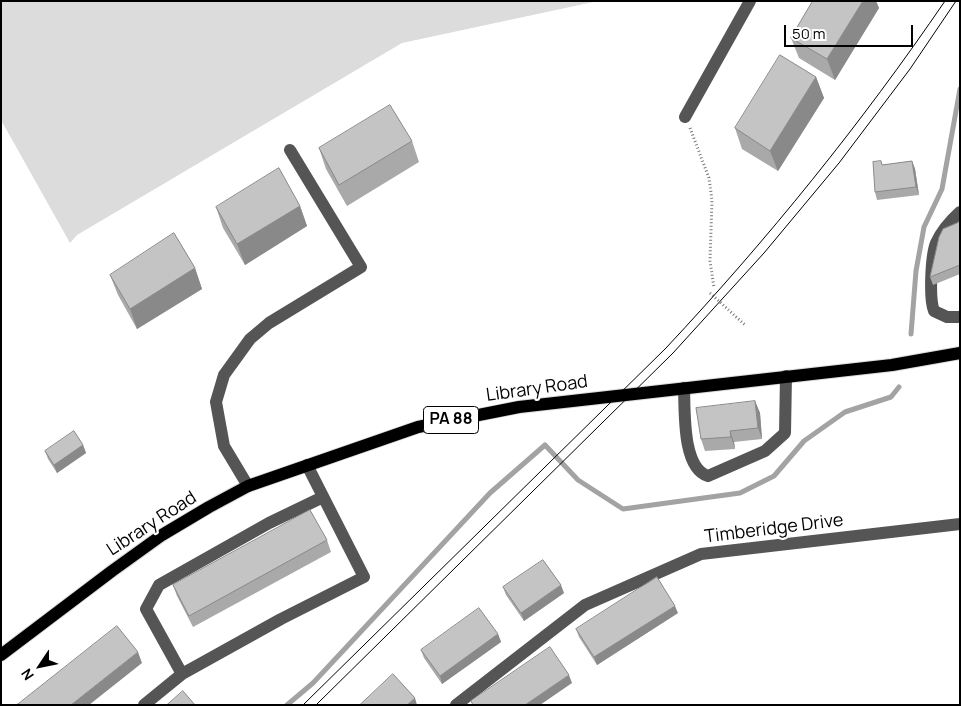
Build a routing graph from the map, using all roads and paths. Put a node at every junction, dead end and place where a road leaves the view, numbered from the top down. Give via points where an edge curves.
1 (750, 1) edge
2 (685, 117) joint
3 (290, 150) dead end
4 (960, 212) edge
5 (714, 288) dead end
6 (710, 293) dead end
7 (960, 317) edge
8 (745, 325) dead end
9 (960, 353) edge
10 (786, 376) junction
11 (684, 388) junction
12 (307, 465) junction
13 (248, 486) junction
14 (323, 497) junction
15 (960, 524) edge
16 (1, 655) edge
17 (182, 674) junction
18 (144, 705) edge
19 (456, 705) edge

1 - 2 street
2 - 5 path via 710,178 710,261
3 - 13 street via 361,267 269,323 250,339 224,375 216,402 224,446
4 - 7 street via 948,222 935,244 930,302 934,311 947,317
6 - 8 path
9 - 10 main road, Library Road / PA 88
10 - 11 main road, Library Road / PA 88
10 - 11 street via 785,433 764,451 708,476 701,474 694,464 688,447
11 - 12 main road, Library Road / PA 88 via 519,407 418,427
12 - 13 main road, Library Road / PA 88
12 - 14 street
13 - 16 main road, Library Road / PA 88 via 162,535
14 - 17 street via 269,523 159,585 146,609
14 - 17 street via 364,577
15 - 19 street, Timberidge Drive via 701,554 586,605
17 - 18 street

